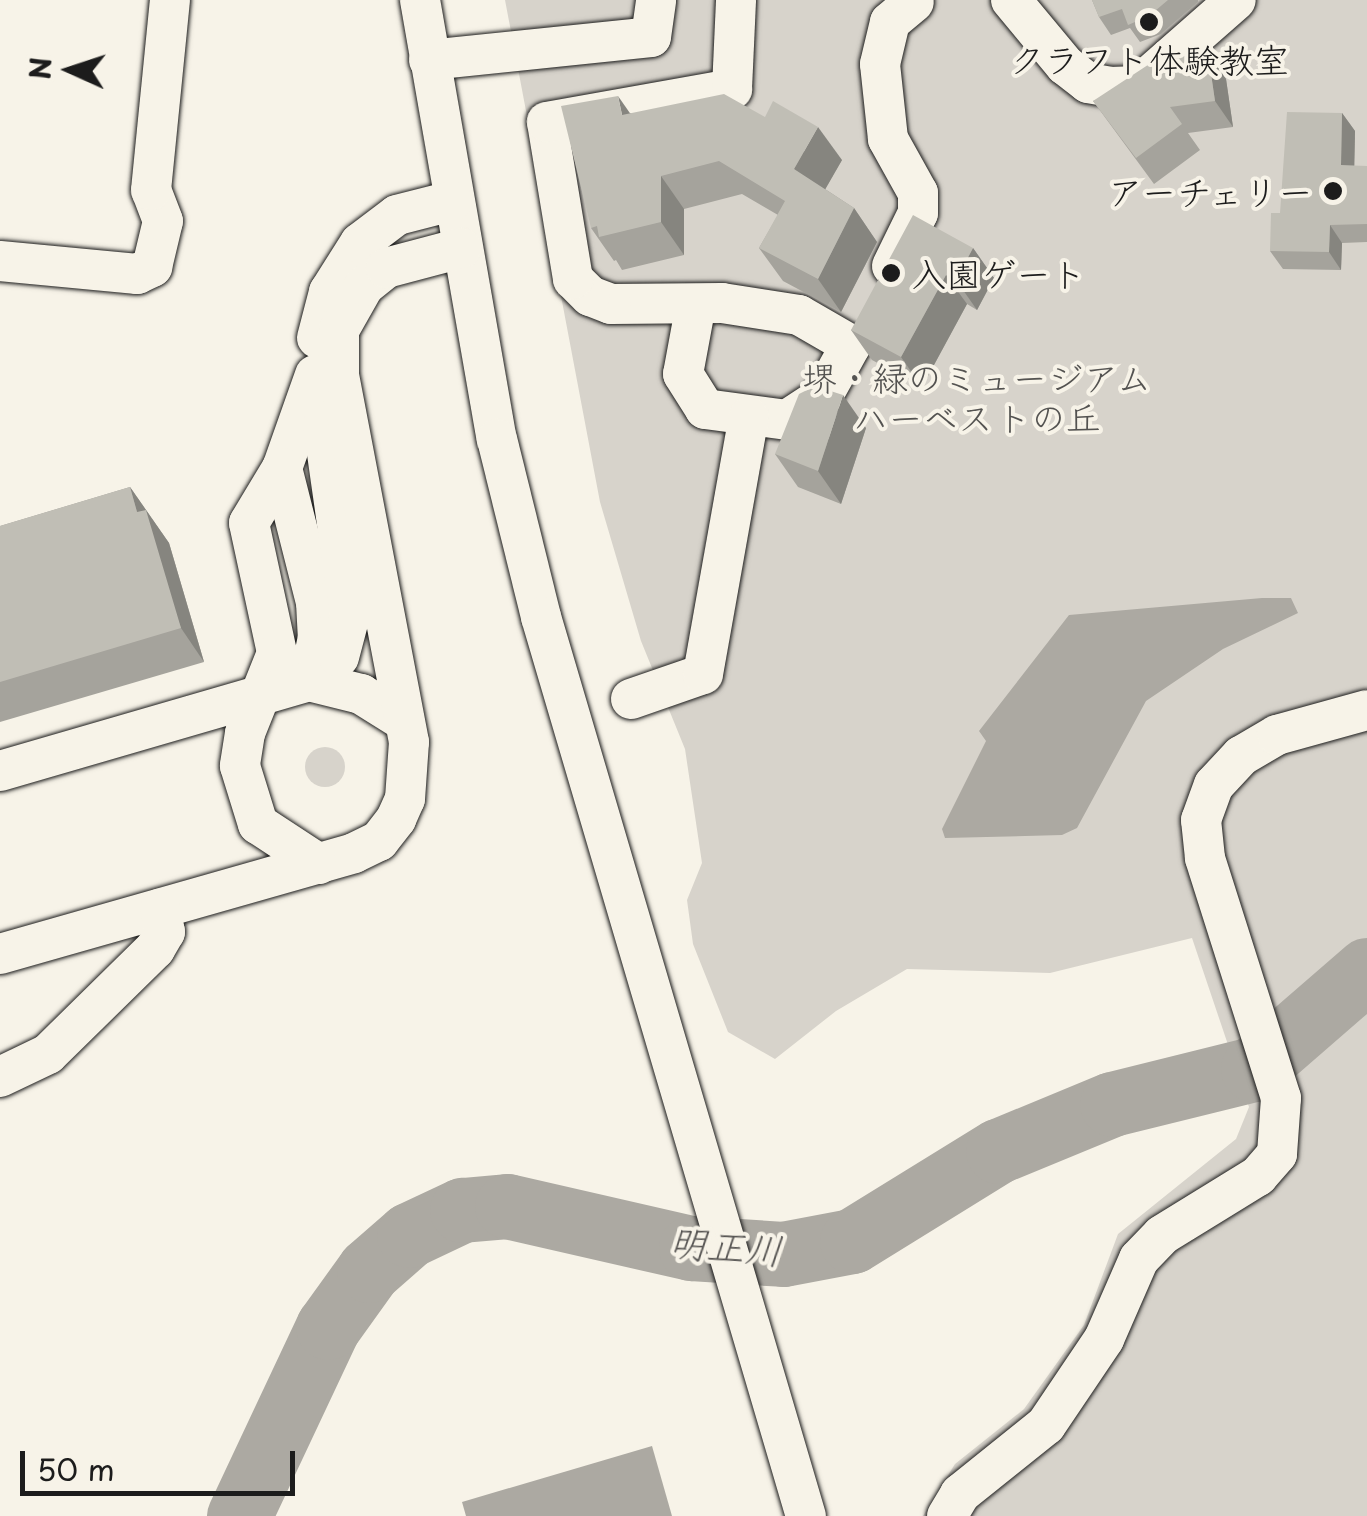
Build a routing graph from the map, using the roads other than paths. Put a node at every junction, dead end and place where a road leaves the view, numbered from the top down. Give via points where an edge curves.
1 (170, 0) edge
2 (420, 0) edge
3 (656, 0) edge
4 (736, 0) edge
5 (1012, 0) edge
6 (1236, 0) edge
7 (914, 2) dead end
8 (429, 60) junction
9 (452, 201) junction
10 (461, 248) junction
11 (0, 260) edge
12 (696, 304) junction
13 (851, 346) junction
14 (315, 375) junction
15 (749, 417) junction
16 (282, 468) junction
17 (309, 681) junction
18 (262, 696) junction
19 (631, 699) dead end
20 (1367, 710) edge
21 (404, 720) junction
22 (0, 772) edge
23 (319, 864) junction
24 (160, 909) junction
25 (0, 954) edge
26 (0, 1076) edge
27 (806, 1516) edge
28 (947, 1516) edge

1 - 11 street via 151,190 164,221 152,267 138,274
2 - 8 street
3 - 8 street via 650,37
4 - 12 street via 732,88 547,122 573,279 612,304
5 - 6 street via 1065,65 1088,84 1110,87 1138,86
7 - 13 street via 890,22 880,64 888,139 918,192 918,213
8 - 9 street
9 - 10 street
9 - 14 street via 397,216 360,243 329,292 318,326
10 - 21 street via 386,268 364,286 339,330 339,374
10 - 27 street via 541,618
12 - 13 street via 799,315
12 - 15 street via 683,374 705,409
13 - 15 street via 822,397 787,420
14 - 16 street
14 - 17 street via 350,616 339,658
15 - 19 street via 703,674
16 - 17 street via 316,602
16 - 18 street via 248,522 277,636
17 - 18 street
17 - 21 street via 360,694
18 - 22 street
18 - 23 street via 246,733 243,791 258,824
20 - 28 street via 1277,735 1241,756 1214,785 1201,820 1205,858 1281,1098 1277,1154 1258,1176 1162,1235 1139,1259 1104,1338 1046,1425 960,1494
21 - 23 street via 410,770 396,820 379,841
23 - 24 street
24 - 25 street
24 - 26 street via 165,932 155,948 48,1054

